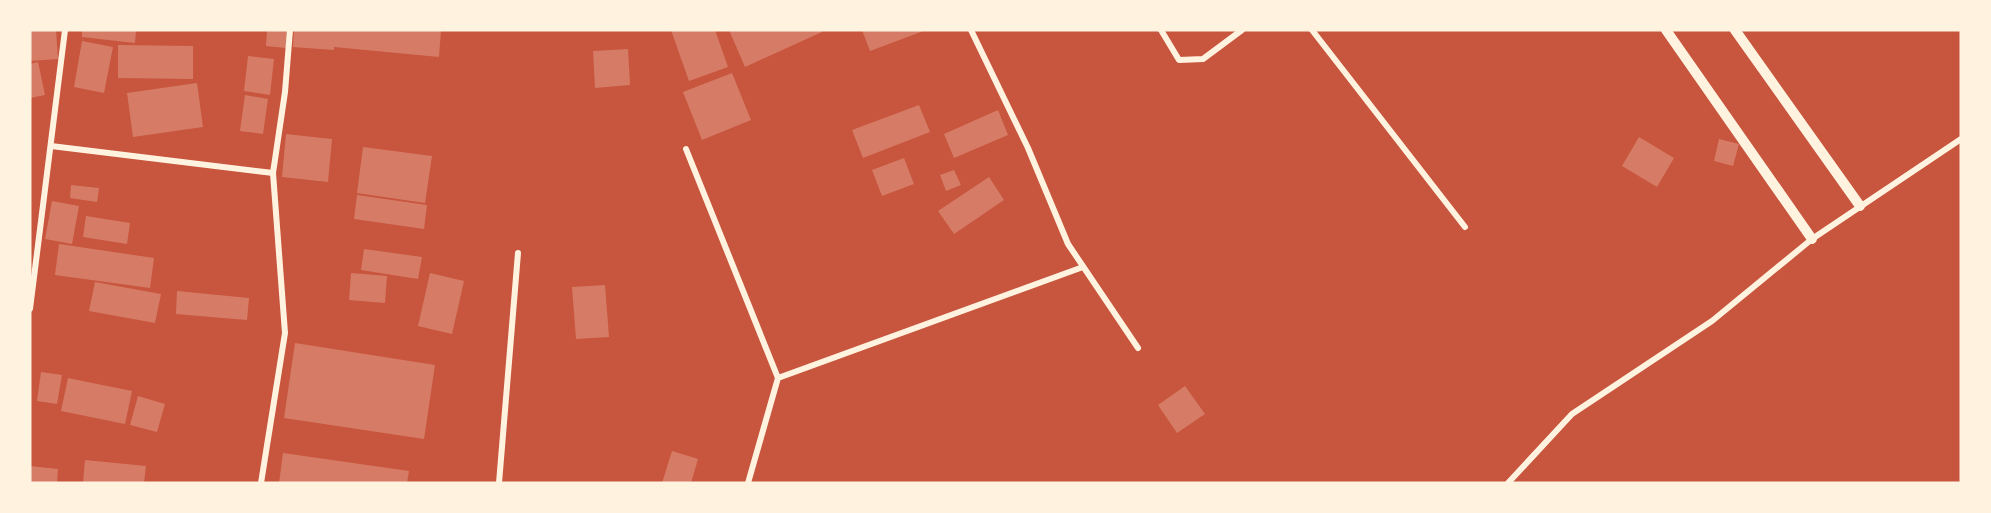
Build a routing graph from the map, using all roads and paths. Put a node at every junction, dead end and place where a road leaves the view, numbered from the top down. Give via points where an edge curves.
1 (65, 30) edge
2 (290, 30) edge
3 (971, 30) edge
4 (1161, 30) edge
5 (1242, 30) edge
6 (1312, 30) edge
7 (1666, 30) edge
8 (1735, 30) edge
9 (1961, 140) edge
10 (51, 146) junction
11 (686, 148) dead end
12 (273, 173) junction
13 (1860, 206) junction
14 (1465, 228) dead end
15 (1812, 239) junction
16 (518, 253) dead end
17 (1083, 267) junction
18 (30, 309) edge
19 (1138, 348) dead end
20 (778, 378) junction
21 (1510, 482) edge
22 (261, 483) edge
23 (499, 483) edge
24 (748, 483) edge

1 - 10 street
2 - 12 street
3 - 17 street via 1028,148 1068,244
4 - 5 street via 1179,60 1203,59
6 - 14 street
7 - 15 street
8 - 13 street
9 - 13 street
10 - 12 street
10 - 18 street
11 - 20 street
12 - 22 street via 285,333
13 - 15 street
15 - 21 street via 1712,321 1572,414
16 - 23 street
17 - 19 street
17 - 20 street
20 - 24 street

